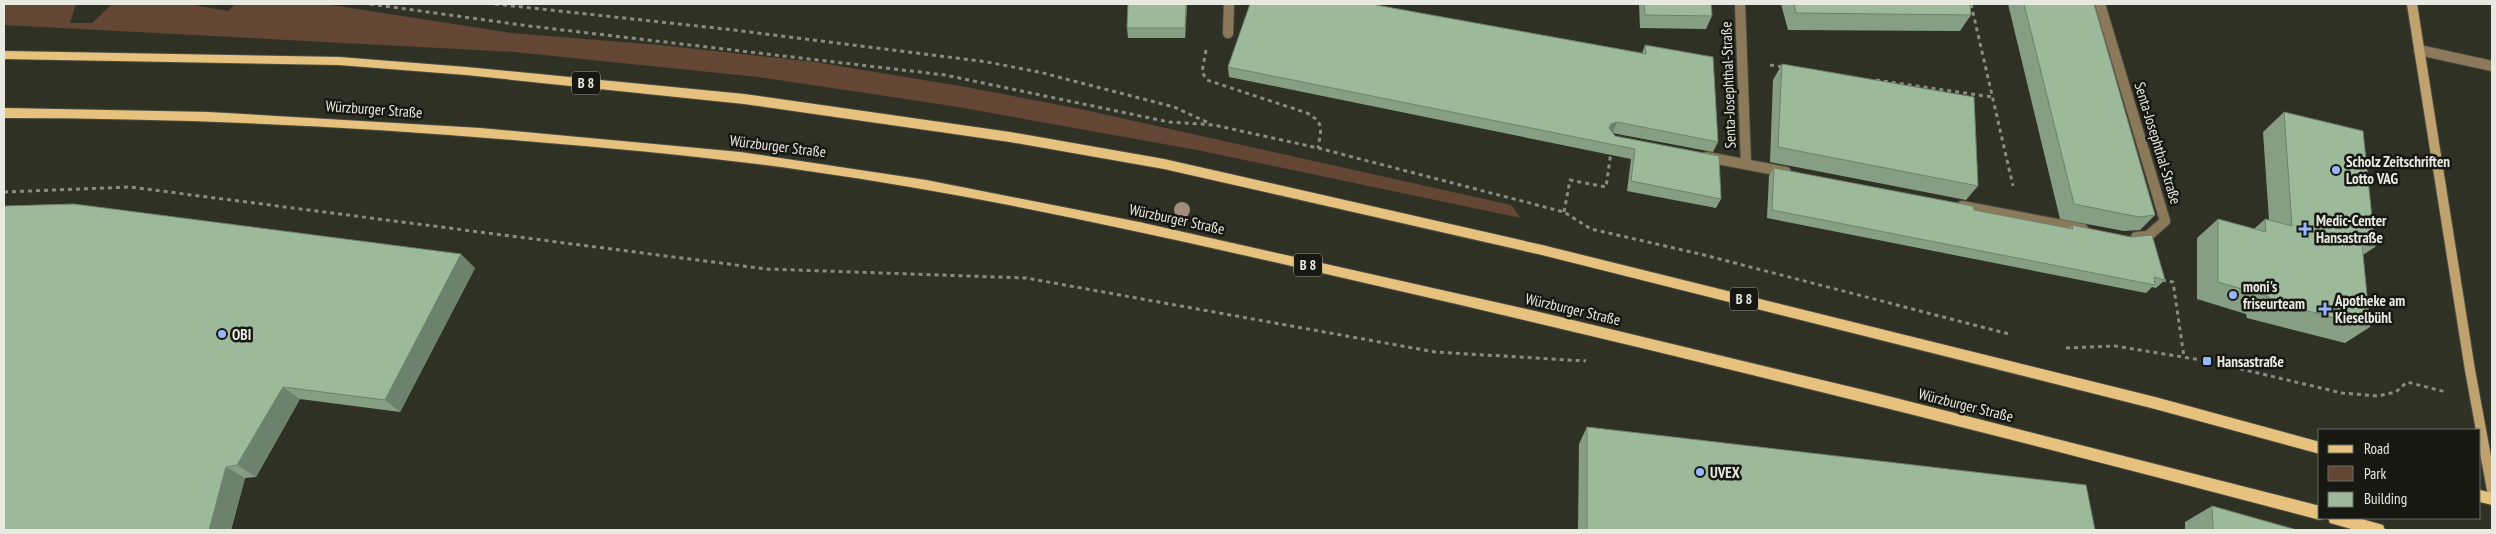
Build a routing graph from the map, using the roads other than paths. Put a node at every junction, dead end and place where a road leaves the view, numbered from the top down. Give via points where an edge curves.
1 (1230, 4) edge
2 (1740, 4) edge
3 (2100, 4) edge
4 (2412, 4) edge
5 (1228, 32) road end
6 (2420, 50) junction
7 (4, 55) edge
8 (2492, 66) edge
9 (4, 113) edge
10 (1698, 155) edge
11 (1746, 164) junction
12 (1795, 174) edge
13 (1952, 204) edge
14 (2096, 232) edge
15 (2124, 238) edge
16 (2481, 429) edge
17 (2481, 430) edge
18 (2318, 447) edge
19 (2492, 490) edge
20 (2318, 512) edge
21 (2339, 519) edge
22 (2378, 530) edge

1 - 5 street
2 - 11 street, Senta-Josephthal-Straße
3 - 15 street, Senta-Josephthal-Straße via 2165,221 2148,236
4 - 6 street
6 - 8 street
6 - 16 street
7 - 18 main road, B 8 via 339,61 466,71 744,99 1010,137 1164,164 1552,252 2146,400
9 - 20 main road, Würzburger Straße / B 8 via 298,120 474,132 686,151 860,174 1195,239 1591,329
10 - 11 street, Senta-Josephthal-Straße
11 - 12 street, Senta-Josephthal-Straße
13 - 14 street
17 - 19 street
21 - 22 main road

